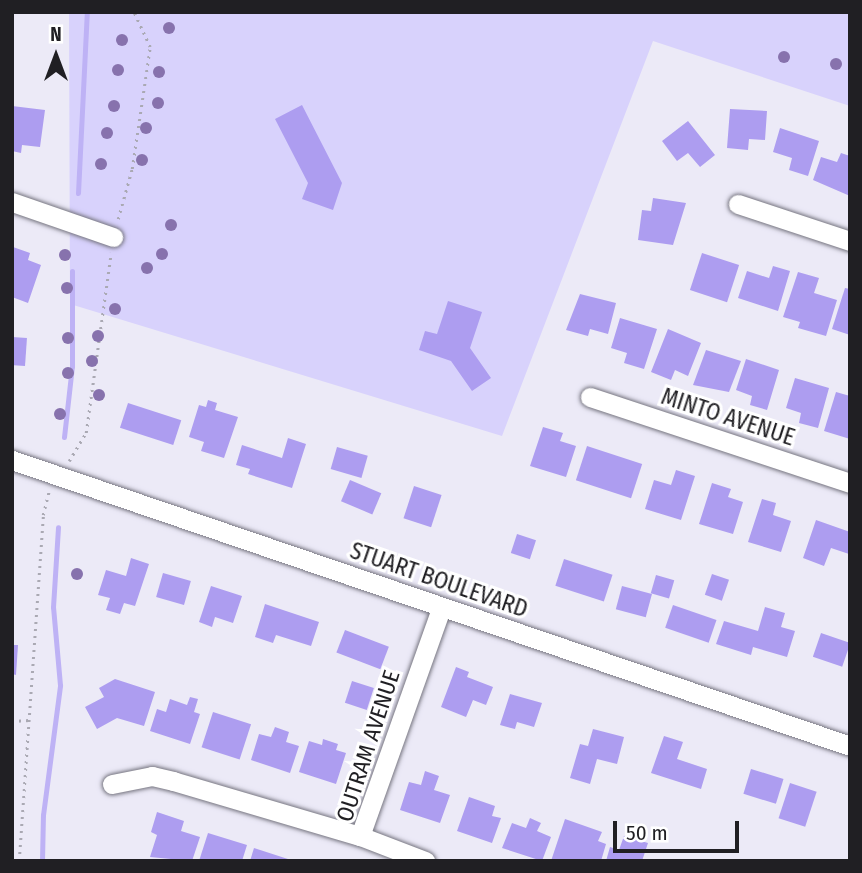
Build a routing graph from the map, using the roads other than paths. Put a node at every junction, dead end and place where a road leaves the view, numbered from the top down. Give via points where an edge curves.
1 (12, 202) edge
2 (738, 204) dead end
3 (113, 237) road end
4 (850, 241) edge
5 (590, 397) dead end
6 (12, 460) edge
7 (850, 483) edge
8 (441, 608) junction
9 (850, 746) edge
10 (113, 784) dead end
11 (360, 836) junction
12 (425, 861) edge

1 - 3 street
2 - 4 street
5 - 7 street, MINTO AVENUE
6 - 8 street, STUART BOULEVARD
8 - 9 street, STUART BOULEVARD
8 - 11 street, OUTRAM AVENUE
10 - 11 street via 152,776
11 - 12 street, OUTRAM AVENUE

